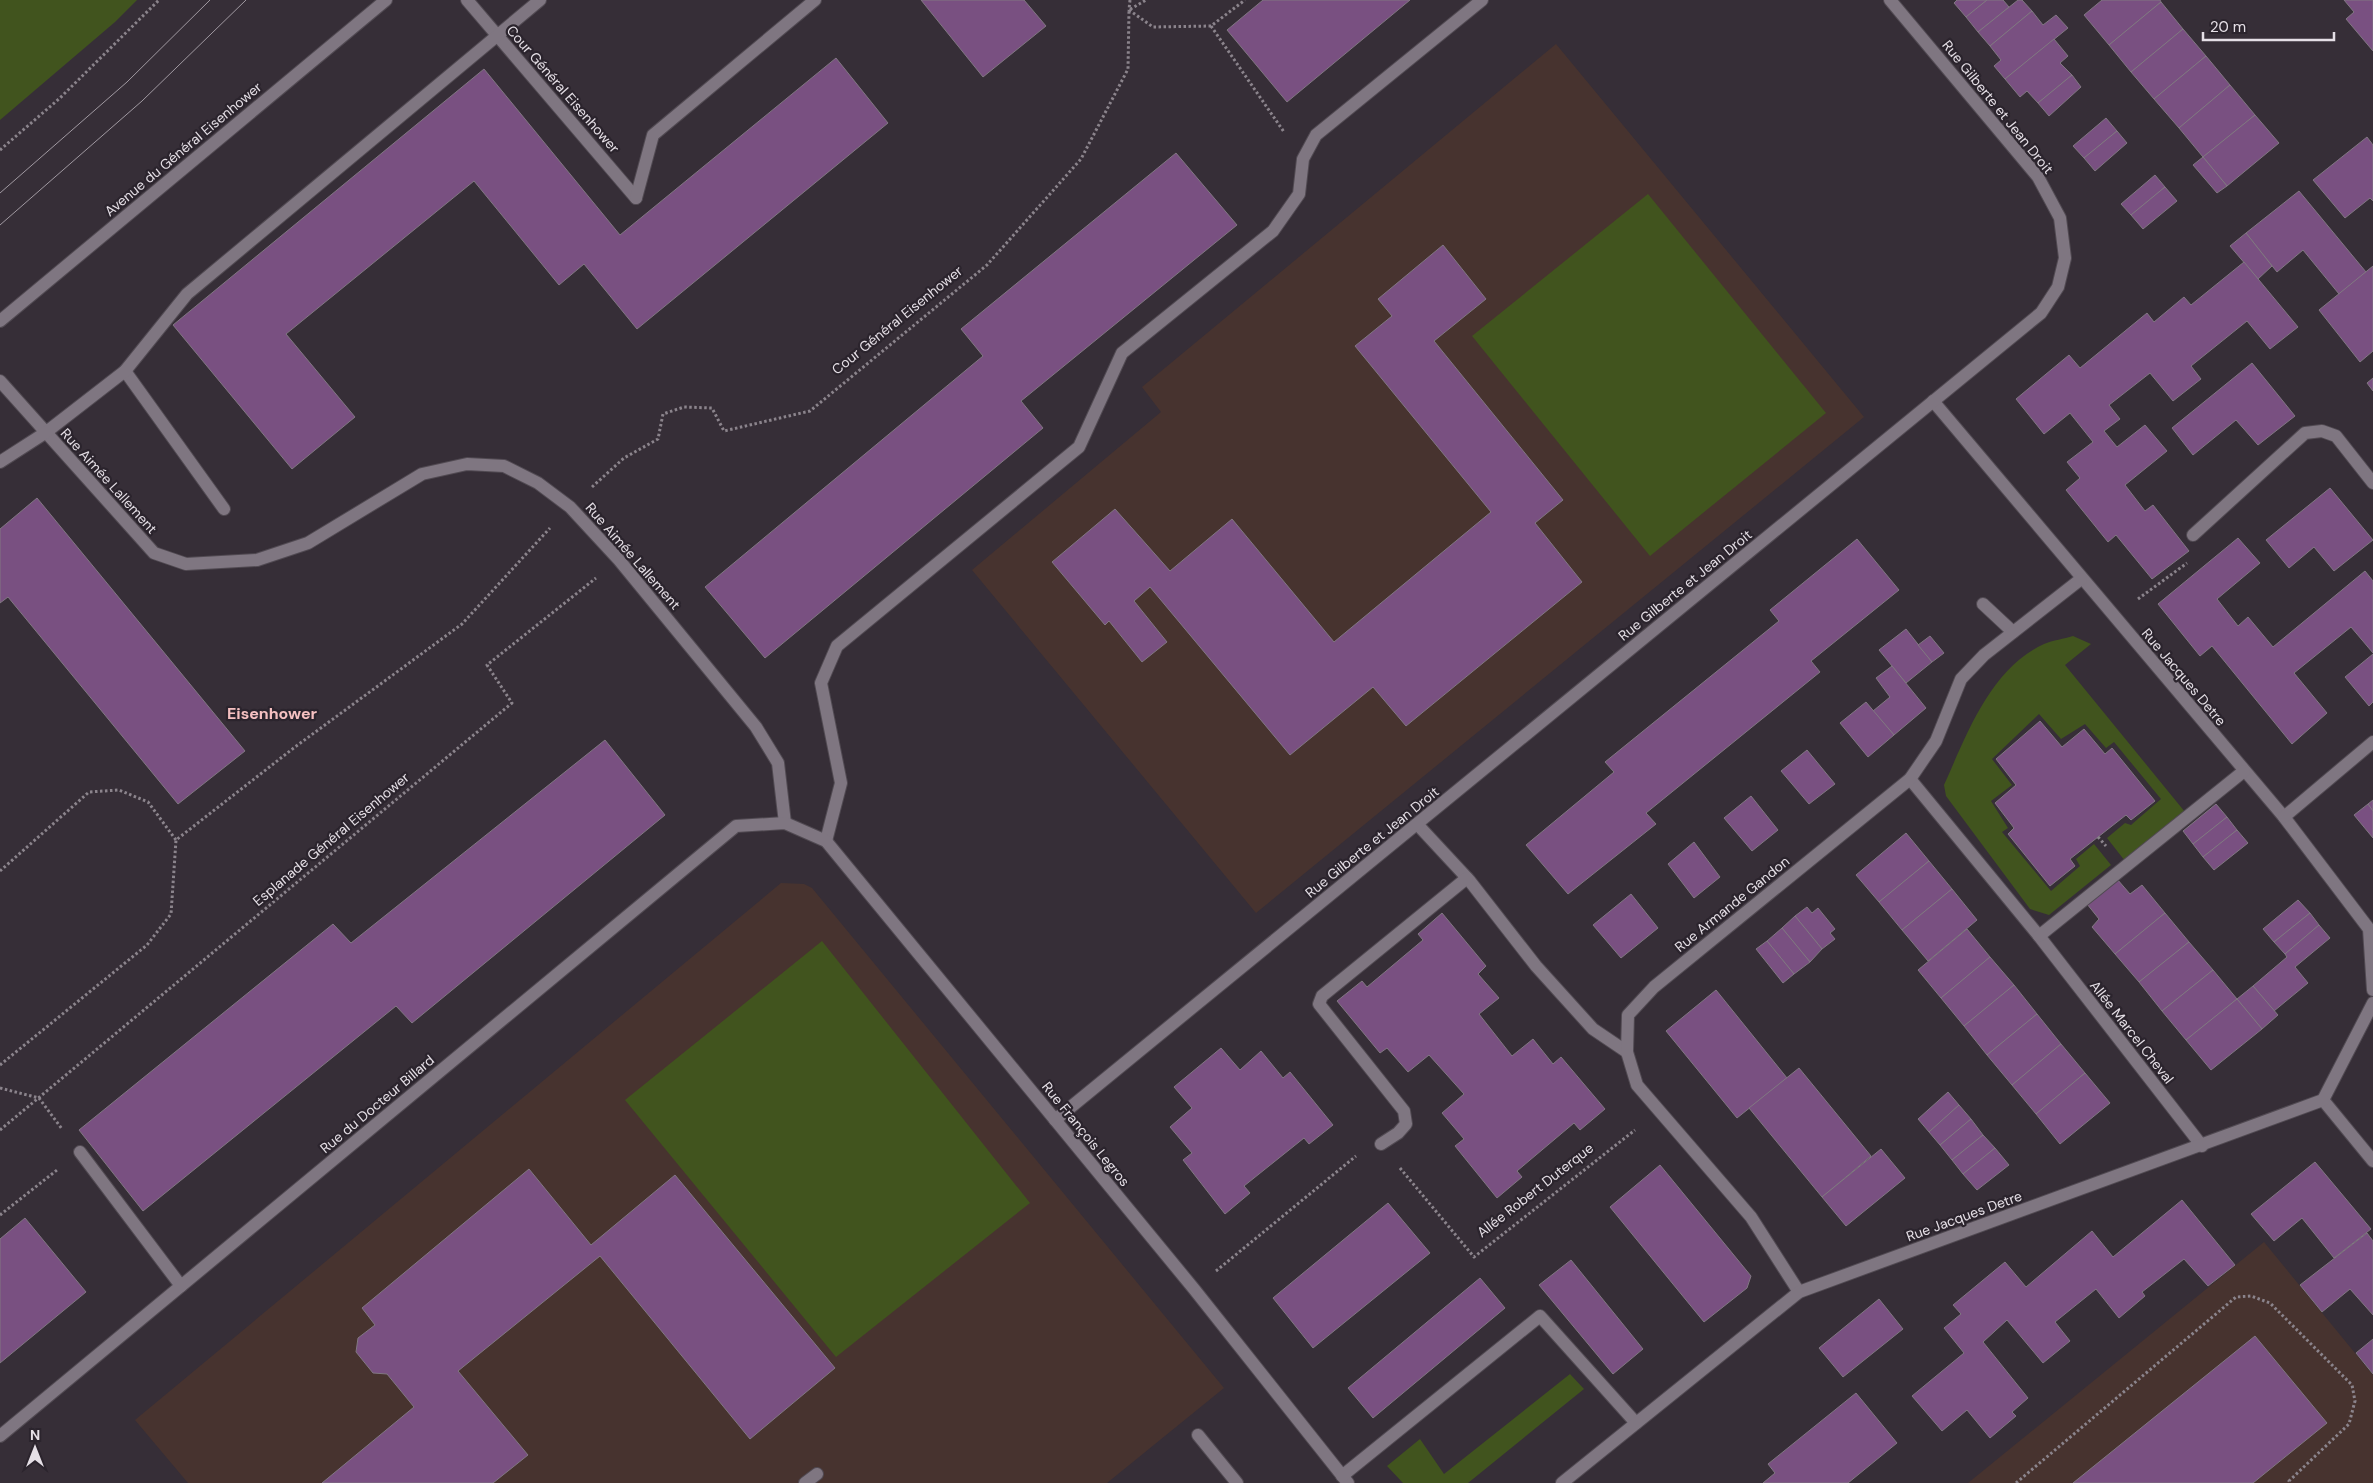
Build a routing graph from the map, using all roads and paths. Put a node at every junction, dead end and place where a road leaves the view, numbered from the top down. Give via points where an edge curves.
1 (159, 0) edge
2 (386, 0) edge
3 (467, 0) edge
4 (540, 0) edge
5 (816, 0) edge
6 (1130, 0) edge
7 (1146, 0) edge
8 (1245, 0) edge
9 (1482, 0) edge
10 (1890, 0) edge
11 (1129, 10) junction
12 (1211, 26) junction
13 (498, 36) junction
14 (0, 150) edge
15 (1303, 160) junction
16 (0, 321) edge
17 (124, 371) junction
18 (0, 381) edge
19 (1933, 400) junction
20 (45, 433) junction
21 (0, 462) edge
22 (2373, 483) edge
23 (570, 507) junction
24 (224, 509) dead end
25 (2193, 535) dead end
26 (619, 560) junction
27 (2189, 562) dead end
28 (2081, 579) junction
29 (1983, 604) dead end
30 (2114, 618) junction
31 (2013, 632) junction
32 (2373, 742) edge
33 (2244, 771) junction
34 (1910, 779) junction
35 (2284, 818) junction
36 (785, 823) junction
37 (1417, 824) junction
38 (176, 840) junction
39 (826, 841) junction
40 (0, 871) edge
41 (1466, 878) junction
42 (2039, 936) junction
43 (2373, 990) edge
44 (2373, 1003) edge
45 (1627, 1052) junction
46 (0, 1065) edge
47 (0, 1088) edge
48 (39, 1098) junction
49 (2323, 1100) junction
50 (1659, 1111) junction
51 (1055, 1120) junction
52 (0, 1130) edge
53 (1381, 1144) junction
54 (2202, 1146) junction
55 (80, 1152) junction
56 (2373, 1161) edge
57 (0, 1214) edge
58 (181, 1286) junction
59 (1194, 1289) junction
60 (1798, 1292) junction
61 (1636, 1424) junction
62 (1198, 1435) dead end
63 (0, 1436) edge
64 (817, 1474) dead end
65 (1345, 1480) edge
66 (805, 1483) edge
67 (1237, 1483) edge
68 (1562, 1483) edge
69 (2016, 1483) edge
70 (2291, 1483) edge

1 - 14 path via 60,98
2 - 16 street, Avenue du Général Eisenhower
3 - 13 street, Cour Général Eisenhower
4 - 13 street
5 - 13 street, Cour Général Eisenhower via 653,135 636,198
6 - 11 path
7 - 11 path
8 - 12 path
9 - 15 street via 1316,135
10 - 19 street, Rue Gilberte et Jean Droit via 2038,177 2060,218 2065,258 2058,287 2041,313
11 - 12 path via 1153,27
11 - 23 path, Cour Général Eisenhower via 1128,69 1081,159 987,265 810,411 724,431 712,408 684,407 663,414 658,439 624,458
12 - 15 path
13 - 17 street via 187,294
15 - 39 street via 1299,194 1273,231 1122,353 1079,447 837,646 821,683 841,783
17 - 20 street
17 - 24 street
18 - 20 street, Rue Aimée Lallement
19 - 28 street, Rue Jacques Detre
19 - 37 street, Rue Gilberte et Jean Droit
20 - 21 street
20 - 23 street, Rue Aimée Lallement via 154,553 186,564 257,560 308,543 422,474 467,464 504,466 538,483
22 - 25 street via 2336,436 2322,431 2305,433
23 - 26 street, Rue Aimée Lallement
23 - 38 path via 462,624
26 - 36 street, Rue Aimée Lallement via 756,727 778,763
26 - 48 path, Esplanade Général Eisenhower via 487,665 512,703
27 - 30 path
28 - 30 street, Rue Jacques Detre
28 - 31 street, Rue Armande Gandon
29 - 31 street
30 - 33 street, Rue Jacques Detre
31 - 34 street, Rue Armande Gandon via 1961,679 1936,740
32 - 35 street
33 - 35 street, Rue Jacques Detre
33 - 42 street
34 - 42 street, Allée Marcel Cheval
34 - 45 street, Rue Armande Gandon via 1654,987 1628,1015
35 - 43 street, Rue Jacques Detre via 2368,929
36 - 39 street, Rue François Legros
36 - 58 street, Rue du Docteur Billard via 736,826
37 - 41 street
37 - 51 street, Rue Gilberte et Jean Droit
38 - 40 path via 148,802 119,790 89,792
38 - 46 path via 171,914 147,945
39 - 51 street, Rue François Legros
41 - 45 street via 1536,966 1593,1028
41 - 53 street via 1322,996 1319,1004 1404,1111 1406,1124
42 - 54 street, Allée Marcel Cheval
44 - 49 street
45 - 50 street, Rue Armande Gandon via 1637,1085
47 - 48 path
48 - 52 path, Esplanade Général Eisenhower
48 - 55 path
49 - 54 street, Rue Jacques Detre
49 - 56 street
50 - 53 path, Allée Robert Duterque via 1474,1257
50 - 60 street, Rue Armande Gandon via 1751,1217
51 - 59 street, Rue François Legros
53 - 59 path via 1376,1139
54 - 60 street, Rue Jacques Detre
55 - 57 path
55 - 58 street
58 - 63 street, Rue du Docteur Billard
59 - 65 street, Rue François Legros
60 - 61 street, Rue Jacques Detre
61 - 65 street via 1540,1316
61 - 68 street, Rue Jacques Detre
62 - 67 street
64 - 66 street
69 - 70 path via 2236,1297 2252,1296 2270,1302 2352,1385 2355,1401 2349,1424 2289,1481

